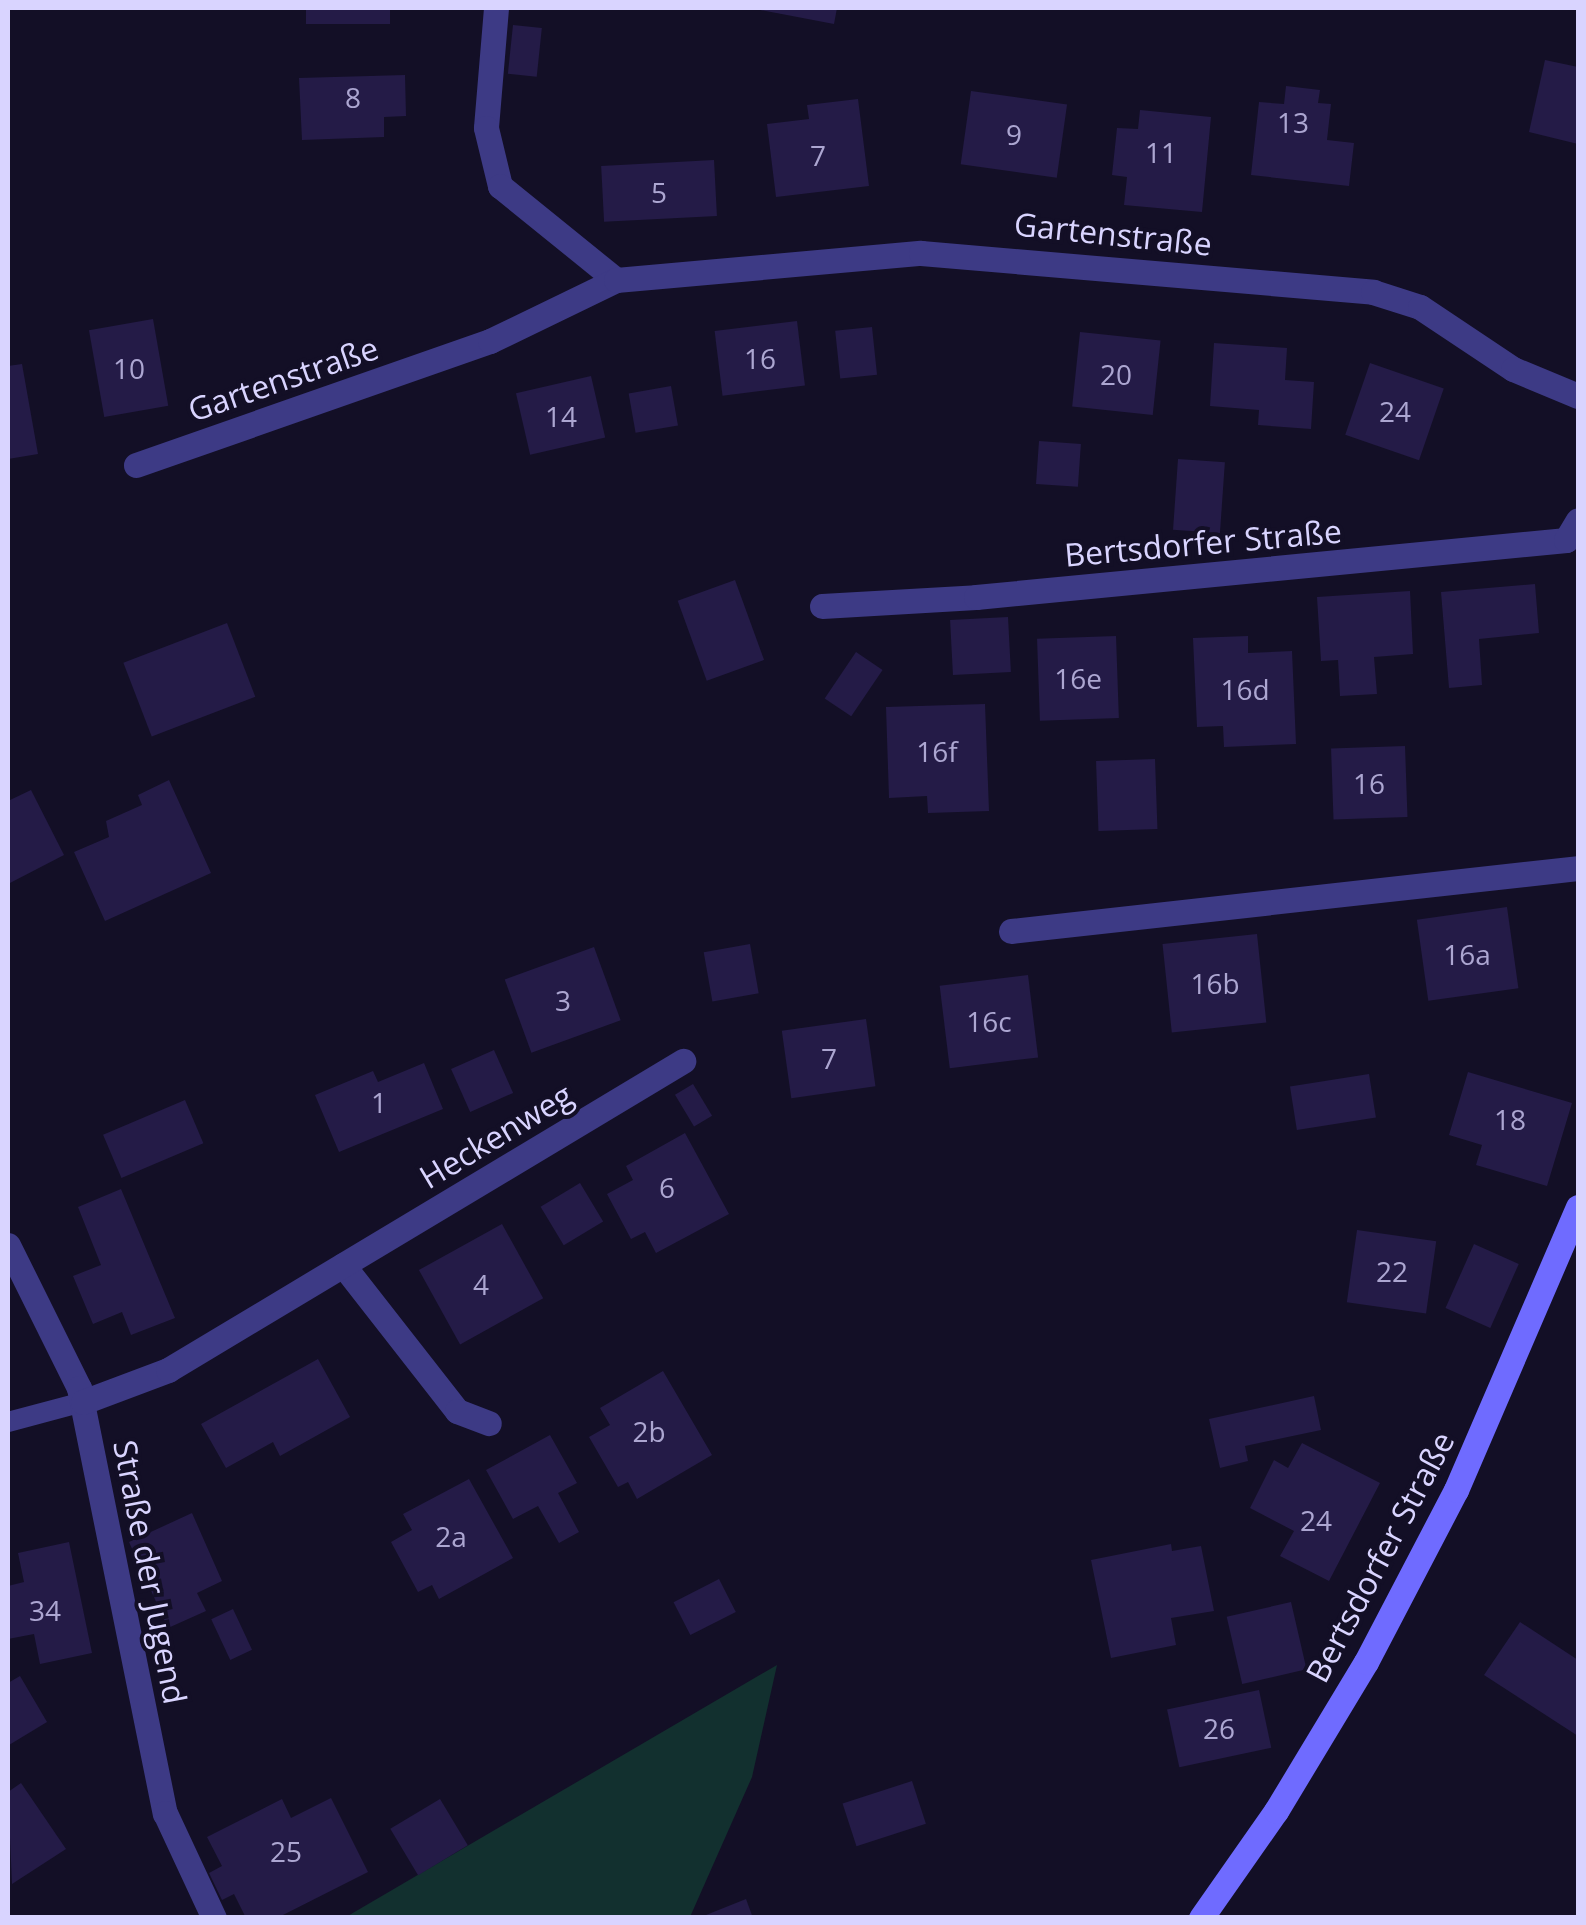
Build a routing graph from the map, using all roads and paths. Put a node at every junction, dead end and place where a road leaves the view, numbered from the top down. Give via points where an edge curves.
1 (496, 8) edge
2 (616, 280) junction
3 (1578, 396) edge
4 (136, 465) dead end
5 (1578, 520) edge
6 (822, 606) dead end
7 (1578, 868) edge
8 (1012, 931) dead end
9 (683, 1062) dead end
10 (1578, 1207) edge
11 (8, 1245) edge
12 (343, 1266) junction
13 (83, 1402) junction
14 (8, 1422) edge
15 (489, 1423) dead end
16 (214, 1918) edge
17 (1201, 1918) edge

1 - 2 street via 486,128 500,186
2 - 3 street, Gartenstraße via 978,254 1373,292 1420,307 1513,369
2 - 4 street, Gartenstraße via 490,341
5 - 6 street, Bertsdorfer Straße via 1566,540
7 - 8 street
9 - 12 street, Heckenweg
10 - 17 main road, Bertsdorfer Straße via 1456,1490 1366,1662 1276,1812
11 - 13 street, Straße der Jugend via 53,1326
12 - 13 street, Heckenweg via 168,1370
12 - 15 street via 456,1411
13 - 14 lane
13 - 16 street, Straße der Jugend via 165,1813

